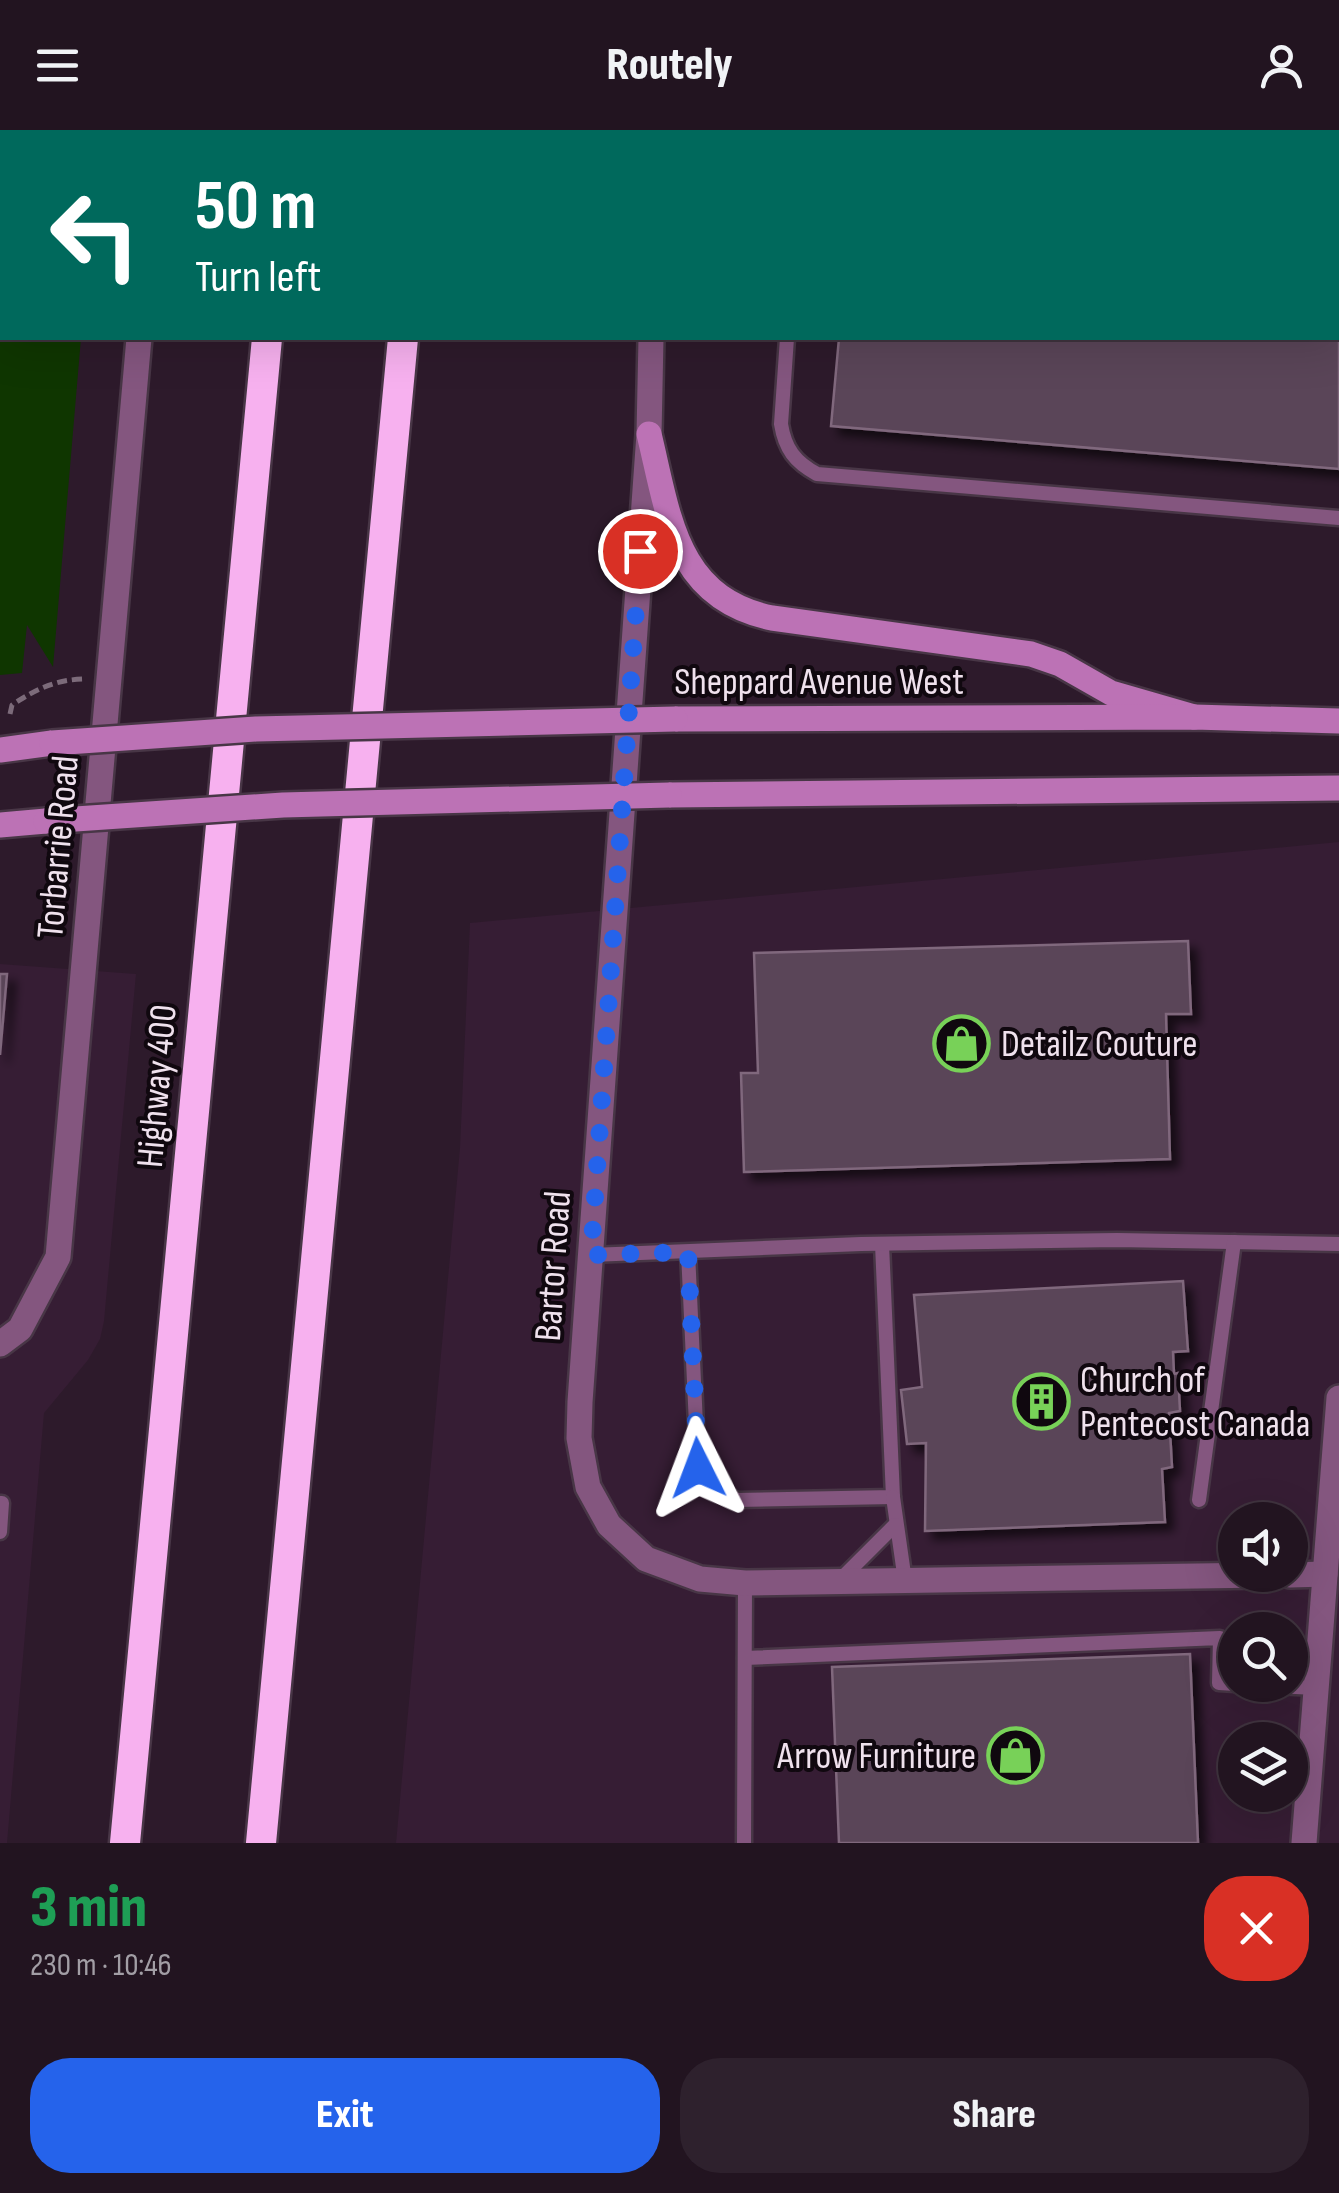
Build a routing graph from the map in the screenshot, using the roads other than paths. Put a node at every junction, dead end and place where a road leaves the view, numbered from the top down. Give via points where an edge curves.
1 (139, 340) edge
2 (267, 340) edge
3 (403, 340) edge
4 (651, 340) edge
5 (787, 340) edge
6 (649, 434) junction
7 (1339, 518) edge
8 (1194, 717) junction
9 (1339, 721) edge
10 (0, 750) edge
11 (1339, 788) edge
12 (0, 825) edge
13 (1234, 1242) junction
14 (882, 1244) junction
15 (1339, 1244) edge
16 (688, 1252) junction
17 (591, 1255) junction
18 (0, 1344) edge
19 (1339, 1398) edge
20 (1337, 1439) edge
21 (892, 1497) junction
22 (1199, 1500) dead end
23 (0, 1503) edge
24 (895, 1525) junction
25 (0, 1532) edge
26 (1308, 1574) edge
27 (1325, 1574) junction
28 (1218, 1576) edge
29 (905, 1581) junction
30 (839, 1582) junction
31 (745, 1583) junction
32 (1218, 1638) edge
33 (744, 1658) junction
34 (1308, 1688) edge
35 (1316, 1688) junction
36 (125, 1843) edge
37 (261, 1843) edge
38 (744, 1843) edge
39 (1304, 1843) edge

1 - 18 street, Torbarrie Road via 58,1257 20,1329
2 - 36 highway, Highway 400
3 - 37 highway
4 - 6 street, Bartor Road
5 - 7 lane via 782,434 798,462 817,474
6 - 8 main road via 672,528 702,583 727,603 772,618 1032,654 1110,693
6 - 17 street, Bartor Road
8 - 9 main road, Sheppard Avenue West
8 - 10 main road, Sheppard Avenue West, bridge via 256,729
11 - 12 main road, bridge via 282,805
13 - 14 lane
13 - 15 lane
13 - 22 lane
14 - 16 lane
14 - 21 lane
16 - 17 lane
16 - 21 lane via 698,1468 711,1486 737,1500
17 - 31 street, Bartor Road via 579,1438 588,1487 609,1526 646,1559 700,1579
19 - 20 street
20 - 27 street
21 - 24 lane
23 - 25 lane
24 - 29 lane
24 - 30 lane
26 - 27 street
27 - 35 street
28 - 29 street, Bartor Road
29 - 30 street, Bartor Road
30 - 31 street, Bartor Road
31 - 33 lane
32 - 33 lane
33 - 38 lane
34 - 35 lane
35 - 39 street

